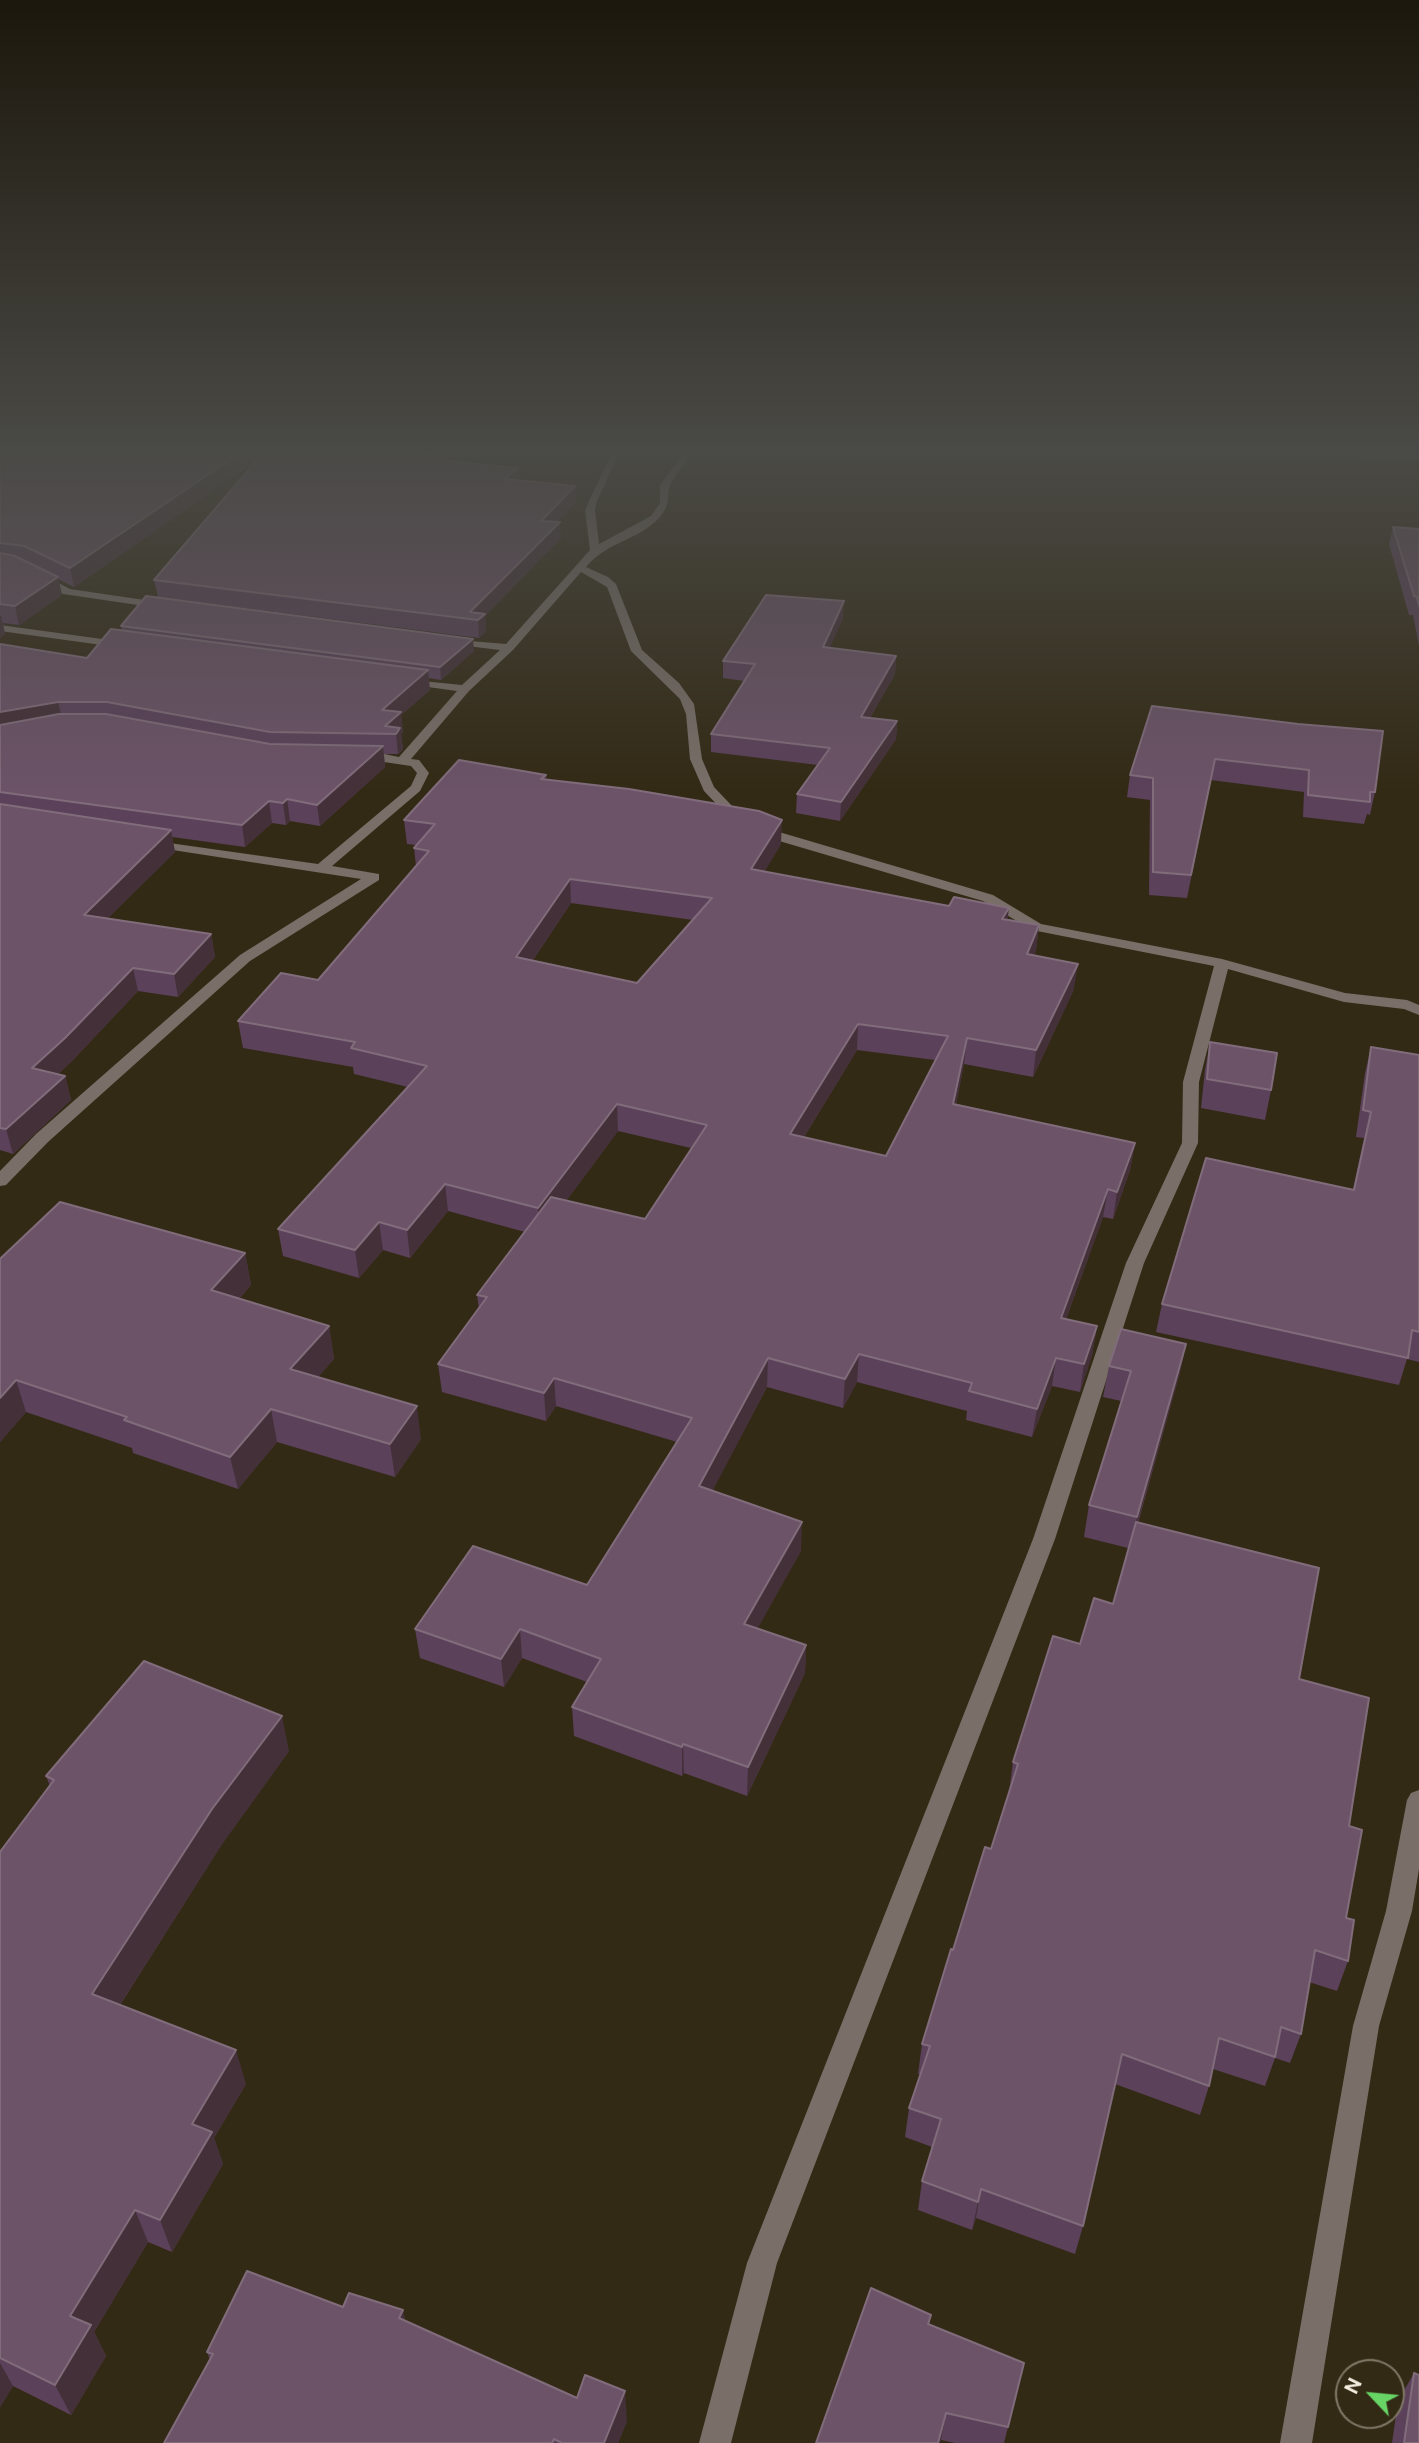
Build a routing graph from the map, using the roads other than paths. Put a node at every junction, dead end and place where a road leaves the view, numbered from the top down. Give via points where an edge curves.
1 (6, 566) edge
2 (580, 568) joint
3 (181, 608) edge
4 (0, 628) edge
5 (441, 640) edge
6 (131, 645) edge
7 (509, 648) junction
8 (398, 680) edge
9 (465, 689) junction
10 (352, 761) edge
11 (402, 761) junction
12 (134, 840) edge
13 (321, 869) junction
14 (1222, 963) junction
15 (1419, 1010) edge
16 (0, 1181) edge
17 (1419, 1800) edge
18 (715, 2443) edge
19 (1296, 2443) edge

1 - 3 street via 23,569 67,592
2 - 7 street
2 - 14 street via 612,586 636,650 686,697 693,713 696,764 706,787 744,823 988,898 1037,927
4 - 6 street
5 - 7 street
7 - 9 street
8 - 9 street
9 - 11 street
10 - 11 street
11 - 13 street via 420,767 423,773 416,788
12 - 13 street
13 - 16 street via 374,877 245,958 42,1138
14 - 15 street via 1343,997
14 - 18 street via 1191,1082 1190,1143 1135,1263 1044,1539 762,2263
17 - 19 street via 1399,1911 1366,2026

